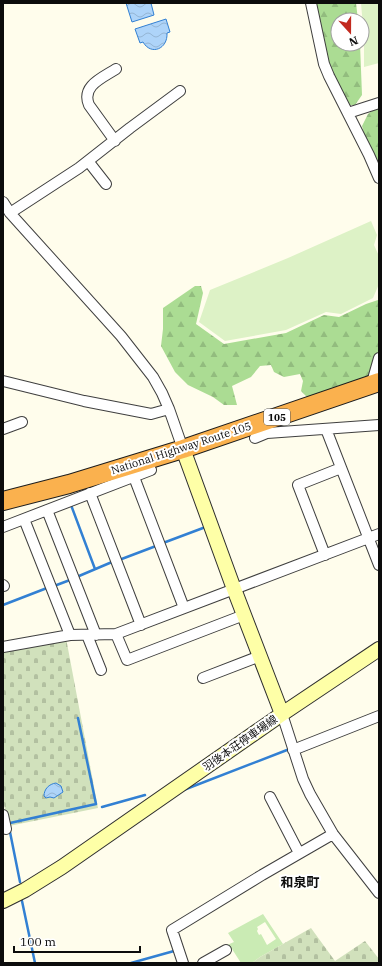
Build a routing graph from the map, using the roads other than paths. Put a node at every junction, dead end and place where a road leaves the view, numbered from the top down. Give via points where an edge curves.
1 (311, 3) edge
2 (116, 69) dead end
3 (180, 92) dead end
4 (379, 103) edge
5 (348, 113) junction
6 (115, 141) junction
7 (88, 161) junction
8 (379, 178) edge
9 (106, 184) dead end
10 (3, 202) edge
11 (10, 213) junction
12 (379, 358) edge
13 (3, 381) edge
14 (375, 384) edge
15 (169, 409) junction
16 (22, 422) dead end
17 (379, 425) edge
18 (3, 429) edge
19 (326, 429) junction
20 (255, 438) dead end
21 (183, 449) junction
22 (341, 468) junction
23 (151, 470) dead end
24 (134, 477) junction
25 (90, 493) junction
26 (3, 501) edge
27 (47, 510) junction
28 (24, 519) junction
29 (3, 527) edge
30 (379, 534) edge
31 (368, 539) junction
32 (326, 555) junction
33 (379, 565) edge
34 (234, 589) junction
35 (184, 608) junction
36 (244, 615) junction
37 (141, 625) junction
38 (116, 634) junction
39 (70, 635) junction
40 (91, 635) junction
41 (3, 647) edge
42 (379, 649) edge
43 (260, 656) junction
44 (101, 670) dead end
45 (203, 678) dead end
46 (282, 714) junction
47 (379, 716) edge
48 (293, 750) junction
49 (270, 797) dead end
50 (3, 815) edge
51 (6, 829) dead end
52 (333, 834) junction
53 (299, 853) junction
54 (379, 893) edge
55 (3, 901) edge
56 (226, 950) dead end
57 (183, 963) edge
58 (203, 963) edge

1 - 5 street via 324,64
2 - 6 street via 90,87 87,92 89,105
3 - 6 street
4 - 5 street
5 - 8 street
6 - 7 street
7 - 9 street
7 - 11 street
10 - 11 street
11 - 15 street via 121,336 153,377
12 - 14 street
13 - 15 street via 151,414
14 - 21 highway, National Highway Route 105 / 105
15 - 21 street
16 - 18 street
17 - 19 street
19 - 20 street via 267,433
19 - 22 street
21 - 26 highway, National Highway Route 105 / 105
21 - 34 main road, 羽後本荘停車場線
22 - 31 street
22 - 32 street via 298,485
23 - 24 street
24 - 25 street
24 - 35 street
25 - 27 street
25 - 37 street
27 - 28 street
27 - 40 street
28 - 29 street
28 - 39 street
30 - 31 street
31 - 32 street
31 - 33 street
32 - 34 street
34 - 35 street
34 - 36 main road, 羽後本荘停車場線
35 - 37 street
36 - 38 street via 127,660
36 - 43 main road, 羽後本荘停車場線
37 - 38 street
38 - 40 street
39 - 40 street
39 - 41 street
40 - 44 street
42 - 46 main road
43 - 45 street
43 - 46 main road, 羽後本荘停車場線
46 - 48 street
46 - 55 main road, 羽後本荘停車場線 via 62,867
47 - 48 street
48 - 52 street via 310,794
49 - 53 street
50 - 51 street
52 - 53 street
52 - 54 street
53 - 57 street via 172,930
56 - 58 street

